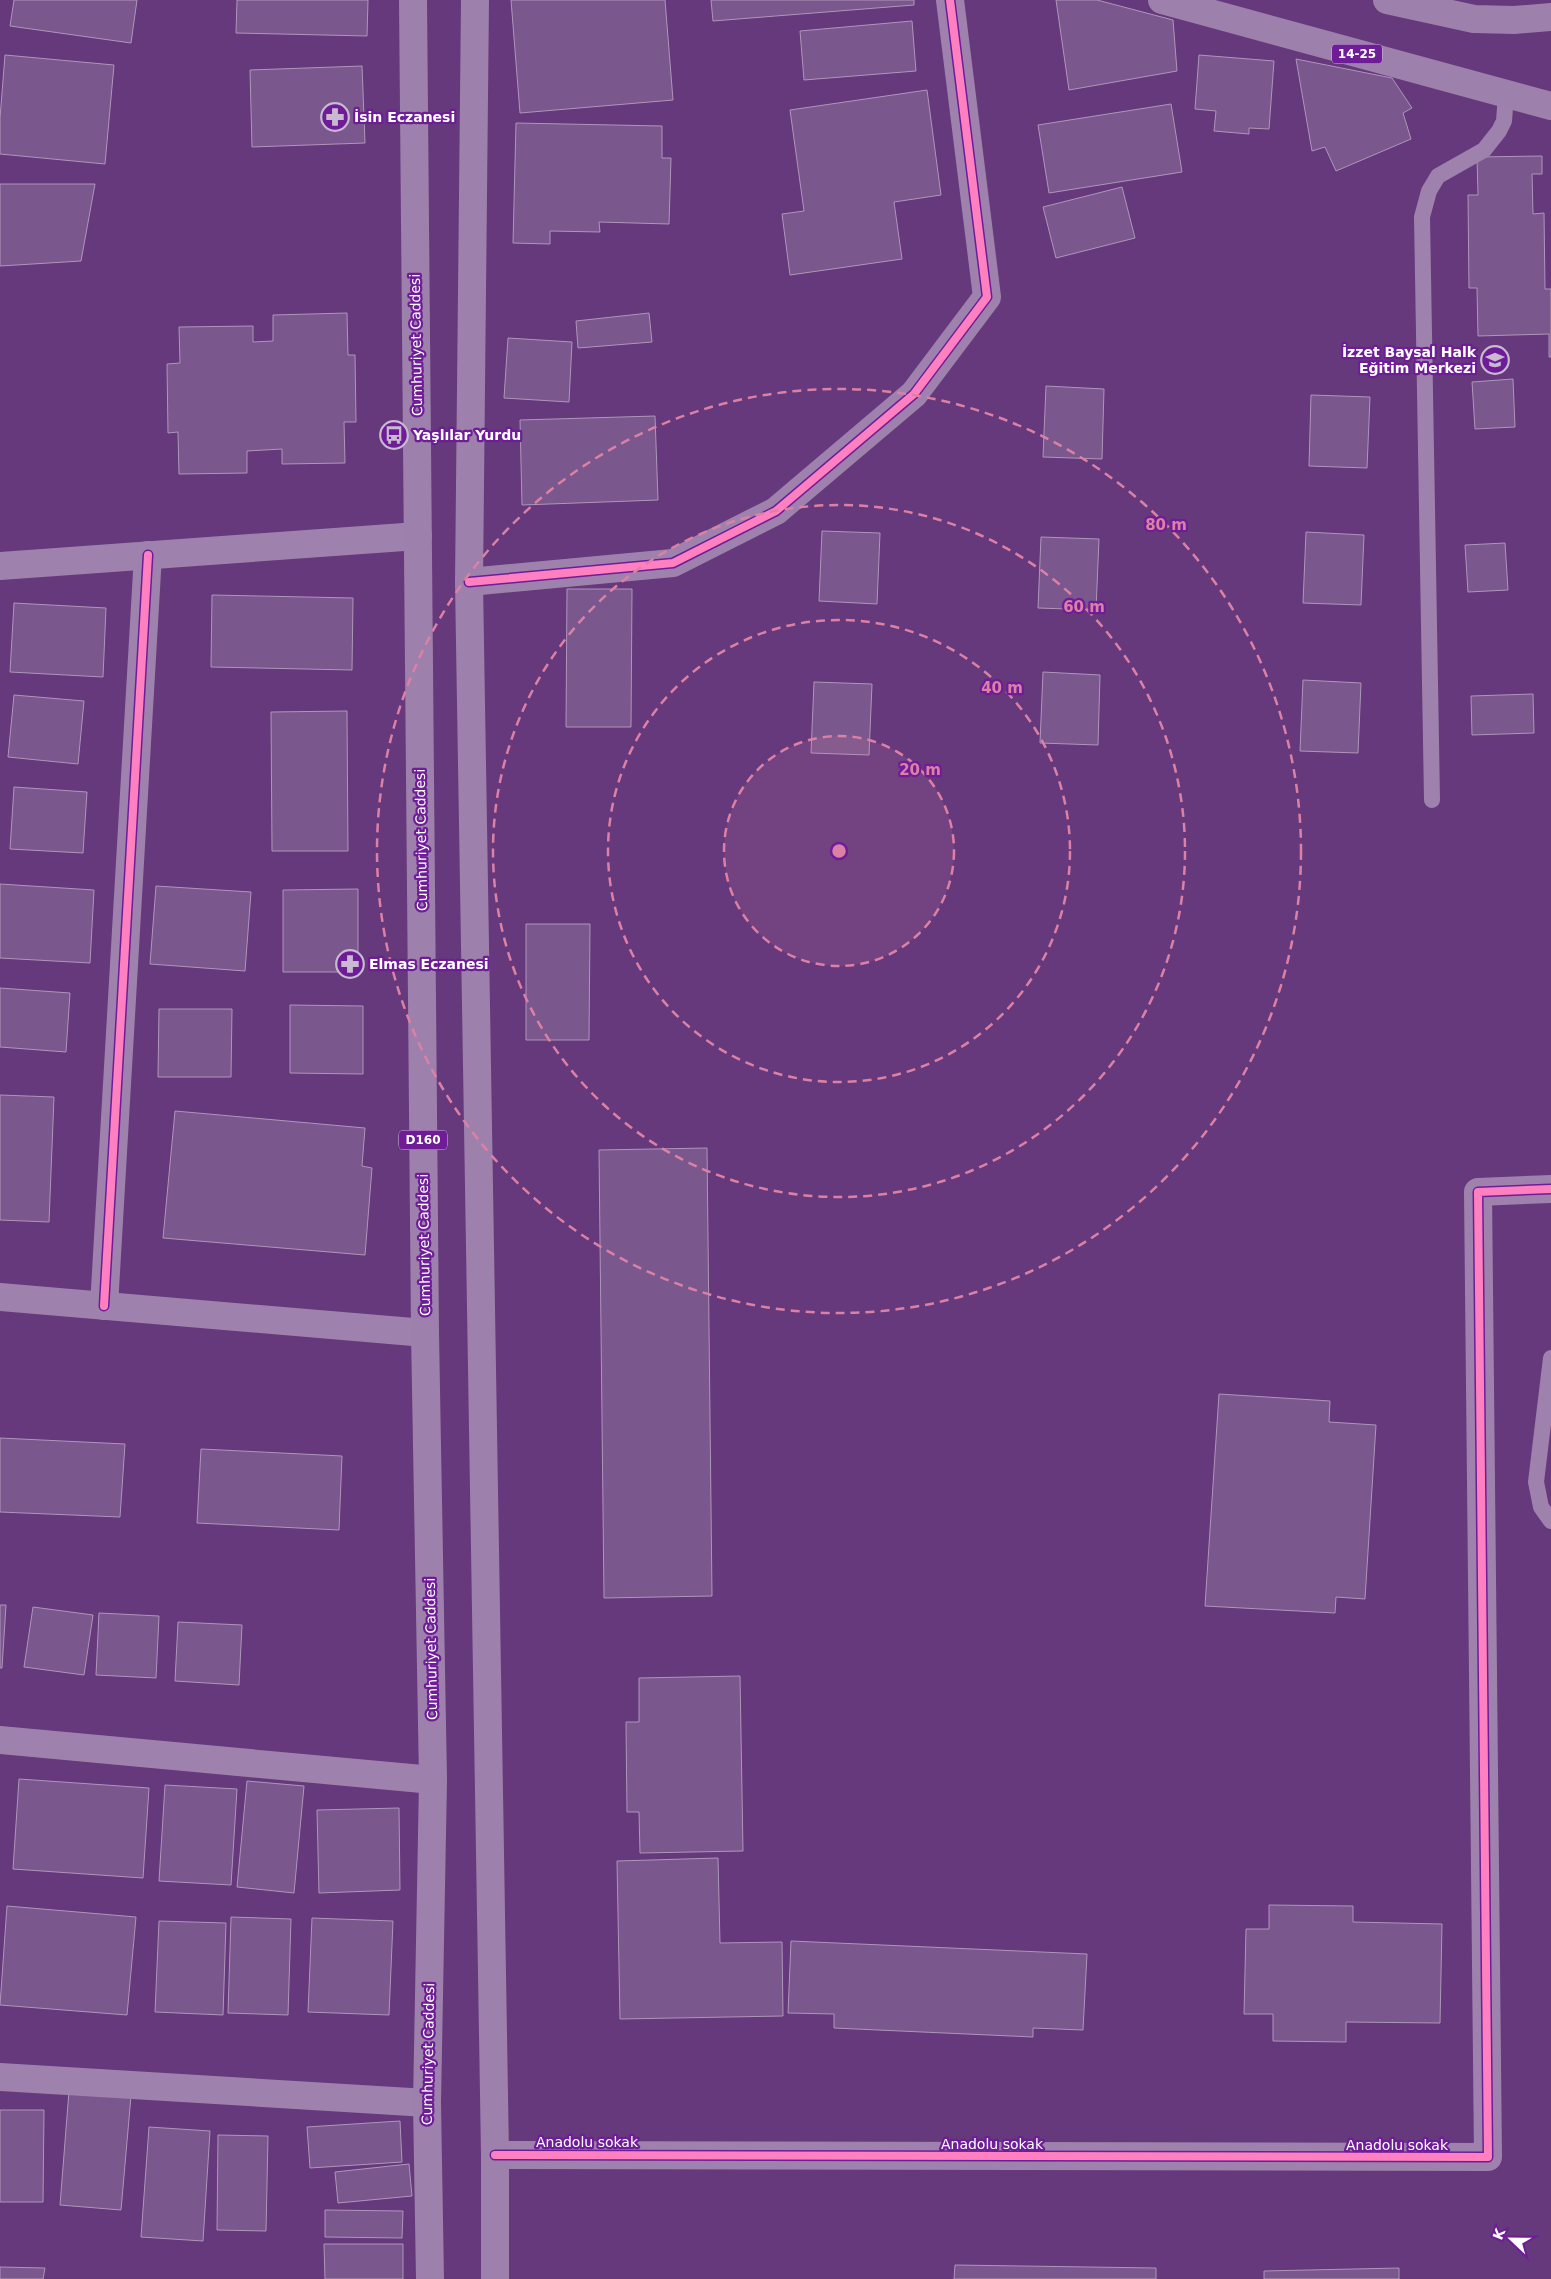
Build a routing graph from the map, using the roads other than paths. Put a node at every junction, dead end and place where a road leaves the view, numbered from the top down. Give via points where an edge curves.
1 (413, 0) edge
2 (475, 0) edge
3 (950, 0) edge
4 (1162, 0) edge
5 (1387, 0) edge
6 (1431, 5) edge
7 (1551, 17) edge
8 (1506, 95) junction
9 (1551, 106) edge
10 (418, 536) junction
11 (148, 555) junction
12 (0, 566) edge
13 (469, 582) junction
14 (1432, 800) dead end
15 (1551, 1189) edge
16 (0, 1297) edge
17 (104, 1306) junction
18 (425, 1333) junction
19 (1551, 1358) edge
20 (1551, 1520) edge
21 (0, 1740) edge
22 (433, 1780) junction
23 (0, 2077) edge
24 (427, 2104) junction
25 (495, 2155) junction
26 (430, 2279) edge
27 (495, 2279) edge

1 - 10 main road, Cumhuriyet Caddesi / D160
2 - 13 main road
3 - 13 street via 987,297 914,394 776,511 673,563
4 - 8 main road, 14-25
5 - 6 main road
6 - 7 main road via 1474,19
8 - 9 main road, 14-25
8 - 14 lane via 1504,121 1499,131 1484,150 1438,176 1428,191 1422,217
10 - 11 street
10 - 18 main road, Cumhuriyet Caddesi / D160
11 - 12 street
11 - 17 street
13 - 25 main road
15 - 25 street, Anadolu sokak via 1478,1192 1488,2157
16 - 17 street
17 - 18 street
18 - 22 main road, Cumhuriyet Caddesi / D160
19 - 20 lane via 1536,1482 1541,1507
21 - 22 street
22 - 24 main road, Cumhuriyet Caddesi / D160
23 - 24 street
24 - 26 main road, Cumhuriyet Caddesi / D160
25 - 27 main road

